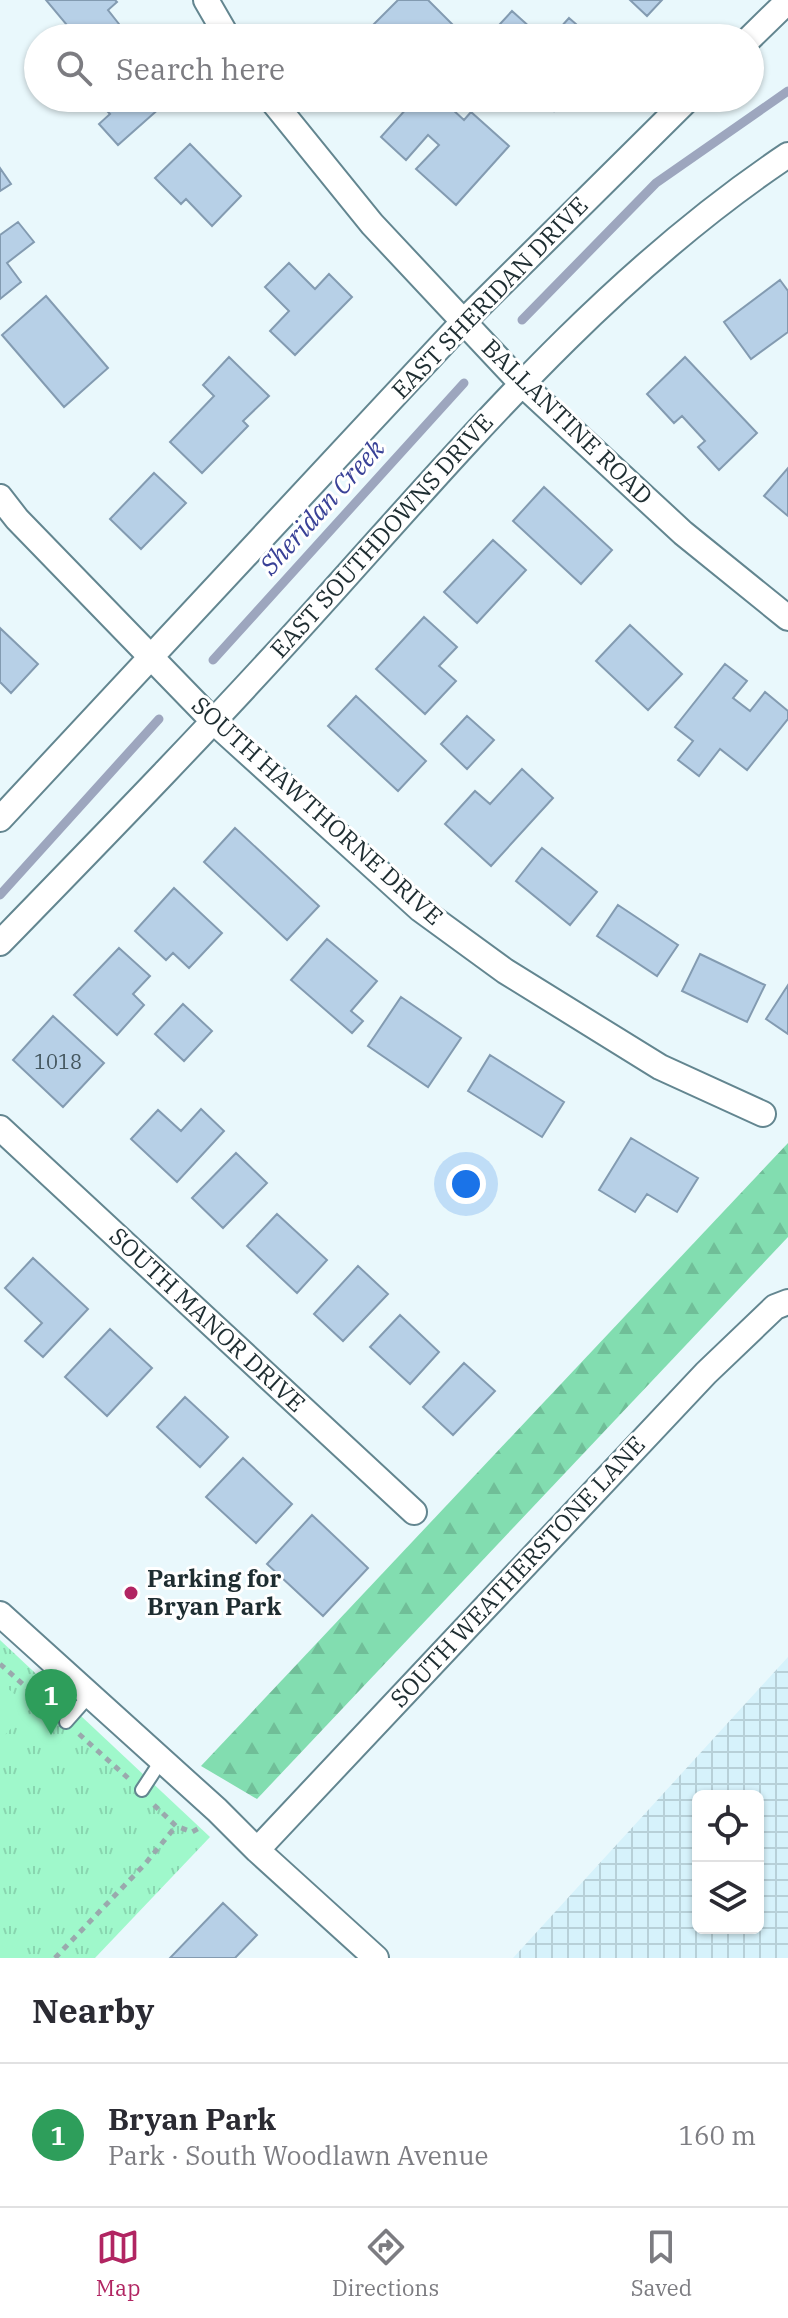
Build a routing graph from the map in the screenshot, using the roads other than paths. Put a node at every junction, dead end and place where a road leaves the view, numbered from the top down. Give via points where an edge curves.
1 (206, 0) edge
2 (788, 1) edge
3 (220, 24) edge
4 (764, 24) edge
5 (281, 112) edge
6 (675, 112) edge
7 (788, 155) edge
8 (464, 321) junction
9 (521, 383) junction
10 (0, 497) edge
11 (788, 618) edge
12 (150, 656) junction
13 (214, 722) junction
14 (0, 819) edge
15 (0, 943) edge
16 (763, 1114) dead end
17 (0, 1128) edge
18 (788, 1302) edge
19 (414, 1512) dead end
20 (0, 1614) edge
21 (89, 1696) junction
22 (66, 1722) road end
23 (161, 1761) junction
24 (142, 1790) road end
25 (257, 1850) junction
26 (376, 1958) edge

1 - 3 street
2 - 4 street
5 - 8 street, BALLANTINE ROAD via 372,224
6 - 8 street, EAST SHERIDAN DRIVE
7 - 9 street, EAST SOUTHDOWNS DRIVE via 658,253
8 - 9 street, BALLANTINE ROAD
8 - 12 street, EAST SHERIDAN DRIVE
9 - 11 street, BALLANTINE ROAD via 683,533
9 - 13 street, EAST SOUTHDOWNS DRIVE
10 - 12 street, SOUTH HAWTHORNE DRIVE
12 - 13 street, SOUTH HAWTHORNE DRIVE
12 - 14 street, EAST SHERIDAN DRIVE
13 - 15 street, EAST SOUTHDOWNS DRIVE
13 - 16 street, SOUTH HAWTHORNE DRIVE via 420,909 505,971 660,1067
17 - 19 street, SOUTH MANOR DRIVE
18 - 25 street, SOUTH WEATHERSTONE LANE via 775,1307 706,1373
20 - 21 street
21 - 22 lane
21 - 23 street
23 - 24 lane
23 - 25 street
25 - 26 street

